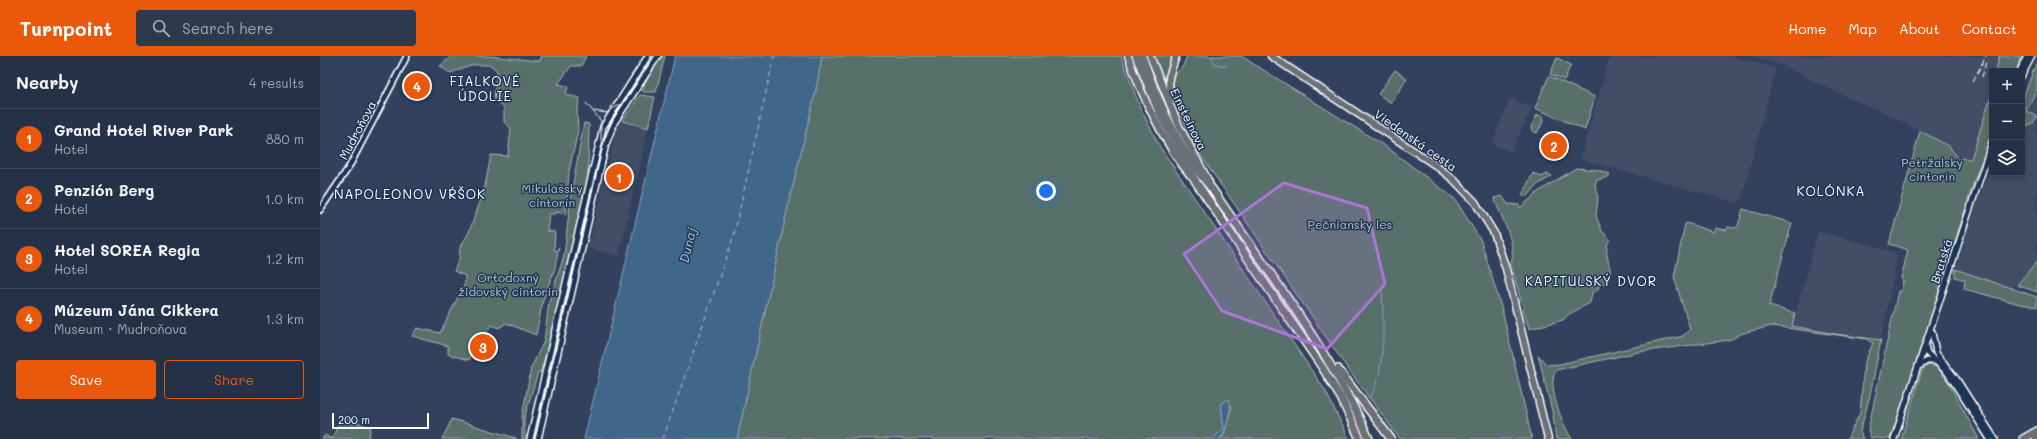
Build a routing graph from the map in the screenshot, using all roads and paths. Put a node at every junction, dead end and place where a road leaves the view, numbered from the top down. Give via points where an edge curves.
1 (407, 56) edge
2 (648, 56) edge
3 (658, 56) edge
4 (1128, 56) edge
5 (1136, 56) edge
6 (1142, 56) edge
7 (1150, 56) edge
8 (1176, 56) edge
9 (1271, 56) edge
10 (2027, 56) edge
11 (2032, 56) edge
12 (2021, 68) edge
13 (2025, 69) edge
14 (1170, 108) junction
15 (1989, 155) edge
16 (1989, 155) edge
17 (1196, 182) junction
18 (1212, 189) junction
19 (320, 210) edge
20 (1932, 332) junction
21 (1924, 350) junction
22 (1936, 353) junction
23 (1325, 354) junction
24 (1936, 361) junction
25 (1921, 365) junction
26 (1912, 386) junction
27 (2037, 431) edge
28 (1991, 437) edge
29 (530, 439) edge
30 (538, 439) edge
31 (1360, 439) edge
32 (1369, 439) edge
33 (1392, 439) edge
34 (1548, 439) edge
35 (1894, 439) edge
36 (2023, 439) edge

1 - 19 street, Mudroňova via 349,167
2 - 29 main road via 604,127
3 - 30 main road via 614,124 606,144
4 - 17 main road via 1156,121 1184,168
5 - 17 highway via 1161,117
6 - 18 highway via 1172,127 1201,176
7 - 14 main road, Einsteinova
8 - 14 main road via 1169,77
9 - 34 main road, Viedenská cesta via 1435,165 1453,179 1479,207 1490,225 1503,257
10 - 12 main road
11 - 13 main road
14 - 18 main road, Einsteinova
15 - 20 main road, Bratská
16 - 21 main road, Bratská
17 - 31 highway via 1322,367 1341,398
18 - 23 highway
20 - 21 main road, Bratská
20 - 22 main road
21 - 22 main road
21 - 24 main road
21 - 25 main road, Bratská
21 - 26 main road, Bratská
22 - 28 main road via 1954,376
23 - 32 highway via 1351,399
23 - 33 highway
24 - 25 main road via 1927,361
24 - 28 main road via 1948,372
25 - 26 main road, Bratská
26 - 35 main road, Bratská
27 - 36 highway

